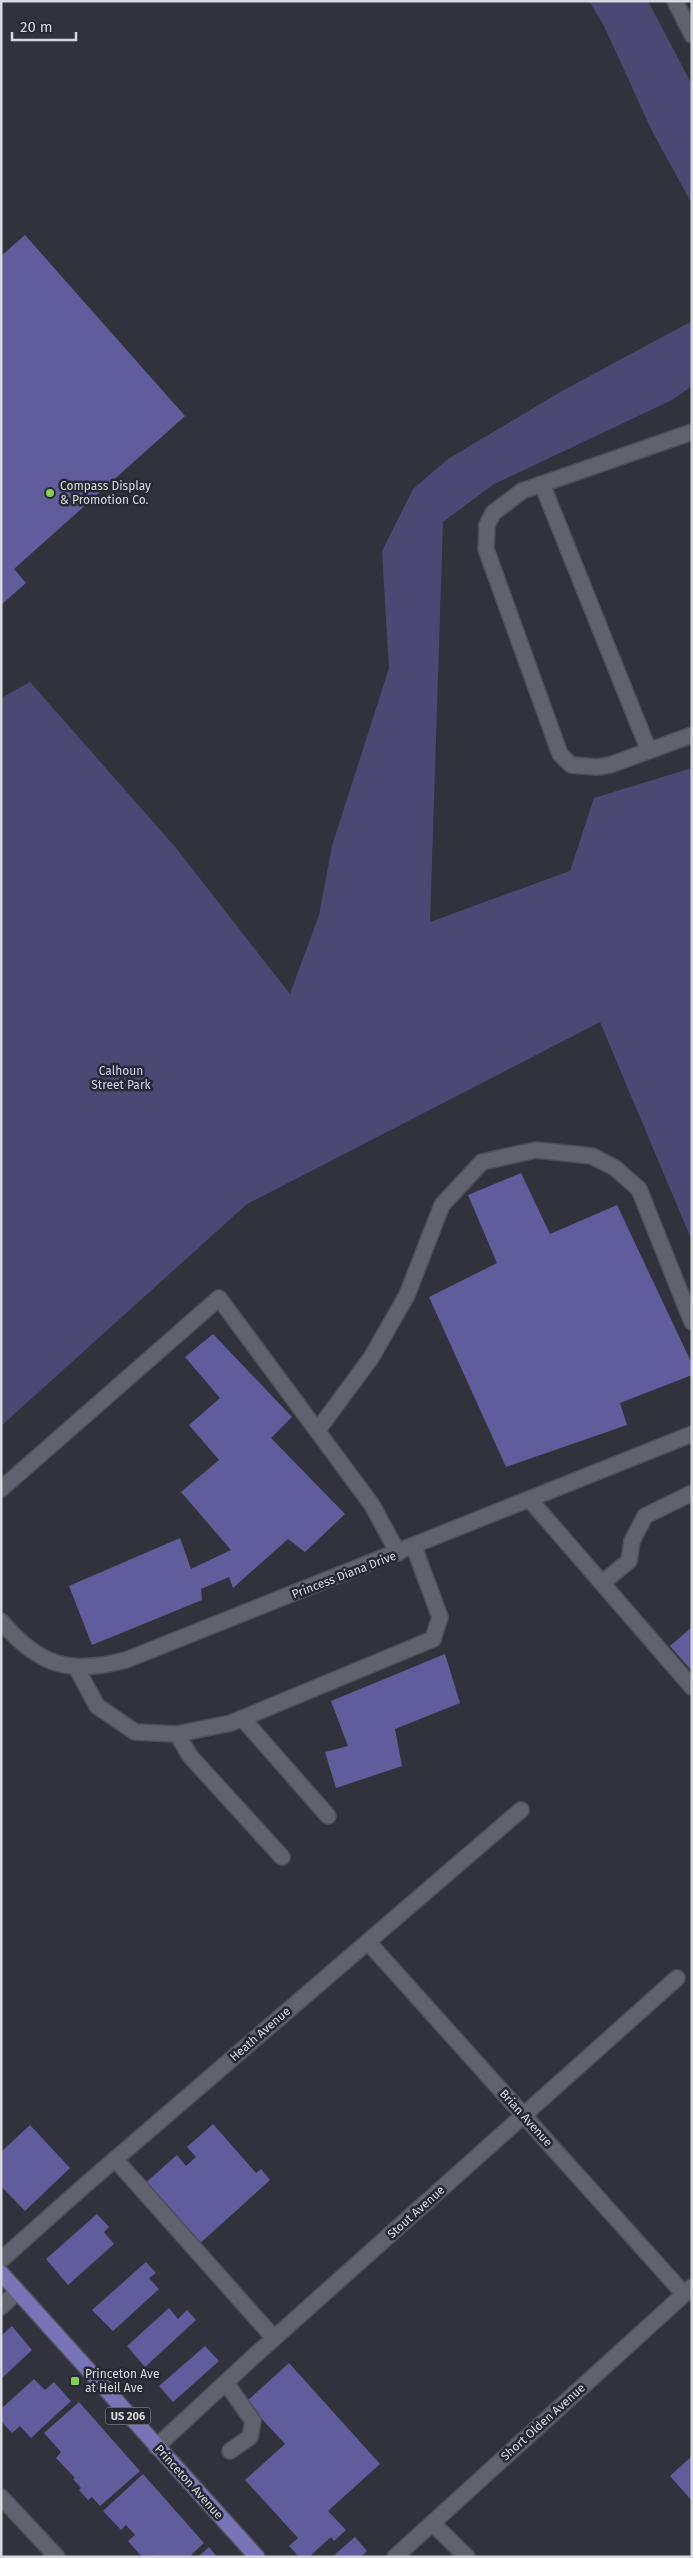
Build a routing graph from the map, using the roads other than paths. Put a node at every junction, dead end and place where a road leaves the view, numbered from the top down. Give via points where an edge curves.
1 (675, 1) edge
2 (692, 35) edge
3 (692, 432) edge
4 (542, 484) junction
5 (692, 735) edge
6 (649, 751) junction
7 (692, 1322) edge
8 (317, 1431) junction
9 (692, 1434) edge
10 (1, 1489) edge
11 (692, 1493) edge
12 (530, 1500) junction
13 (414, 1547) junction
14 (398, 1553) junction
15 (602, 1583) junction
16 (1, 1621) edge
17 (76, 1667) junction
18 (692, 1687) edge
19 (242, 1718) junction
20 (177, 1734) junction
21 (521, 1810) dead end
22 (328, 1816) dead end
23 (282, 1857) dead end
24 (368, 1942) junction
25 (677, 1978) dead end
26 (524, 2116) junction
27 (115, 2159) junction
28 (1, 2260) edge
29 (1, 2274) edge
30 (688, 2290) edge
31 (17, 2292) junction
32 (1, 2307) edge
33 (274, 2338) junction
34 (226, 2383) junction
35 (156, 2447) junction
36 (230, 2451) dead end
37 (1, 2497) edge
38 (432, 2523) junction
39 (57, 2557) edge
40 (256, 2557) edge
41 (396, 2557) edge
42 (467, 2557) edge

1 - 2 street
3 - 4 street
4 - 6 street
4 - 6 street via 522,491 493,513 485,538 486,549 560,754 571,766 597,767
5 - 6 street
7 - 8 street via 638,1189 615,1168 592,1156 536,1150 482,1162 442,1205 408,1295 371,1358
8 - 10 street via 219,1298
8 - 14 street via 372,1504
9 - 12 street, Princess Diana Drive
11 - 15 street via 646,1516 632,1541 629,1561
12 - 13 street, Princess Diana Drive
12 - 15 street
13 - 14 street, Princess Diana Drive
13 - 19 street via 440,1617 433,1639
14 - 17 street, Princess Diana Drive via 126,1660 100,1667
15 - 18 street
16 - 17 street, Princess Diana Drive via 52,1663
17 - 20 street via 97,1706 135,1732
19 - 20 street
19 - 22 street
20 - 23 street via 190,1756
21 - 24 street, Heath Avenue
24 - 26 street, Brian Avenue
24 - 27 street, Heath Avenue
25 - 26 street, Stout Avenue
26 - 30 street, Brian Avenue
26 - 33 street, Stout Avenue
27 - 28 street, Heath Avenue
27 - 33 street
29 - 31 main road, Princeton Avenue / US 206
30 - 38 street, Short Olden Avenue
31 - 32 street
31 - 35 main road, Princeton Avenue / US 206
33 - 34 street, Stout Avenue
34 - 35 street, Stout Avenue
34 - 36 street via 253,2421 250,2437
35 - 40 main road, Princeton Avenue / US 206
37 - 39 street
38 - 41 street, Short Olden Avenue
38 - 42 street

